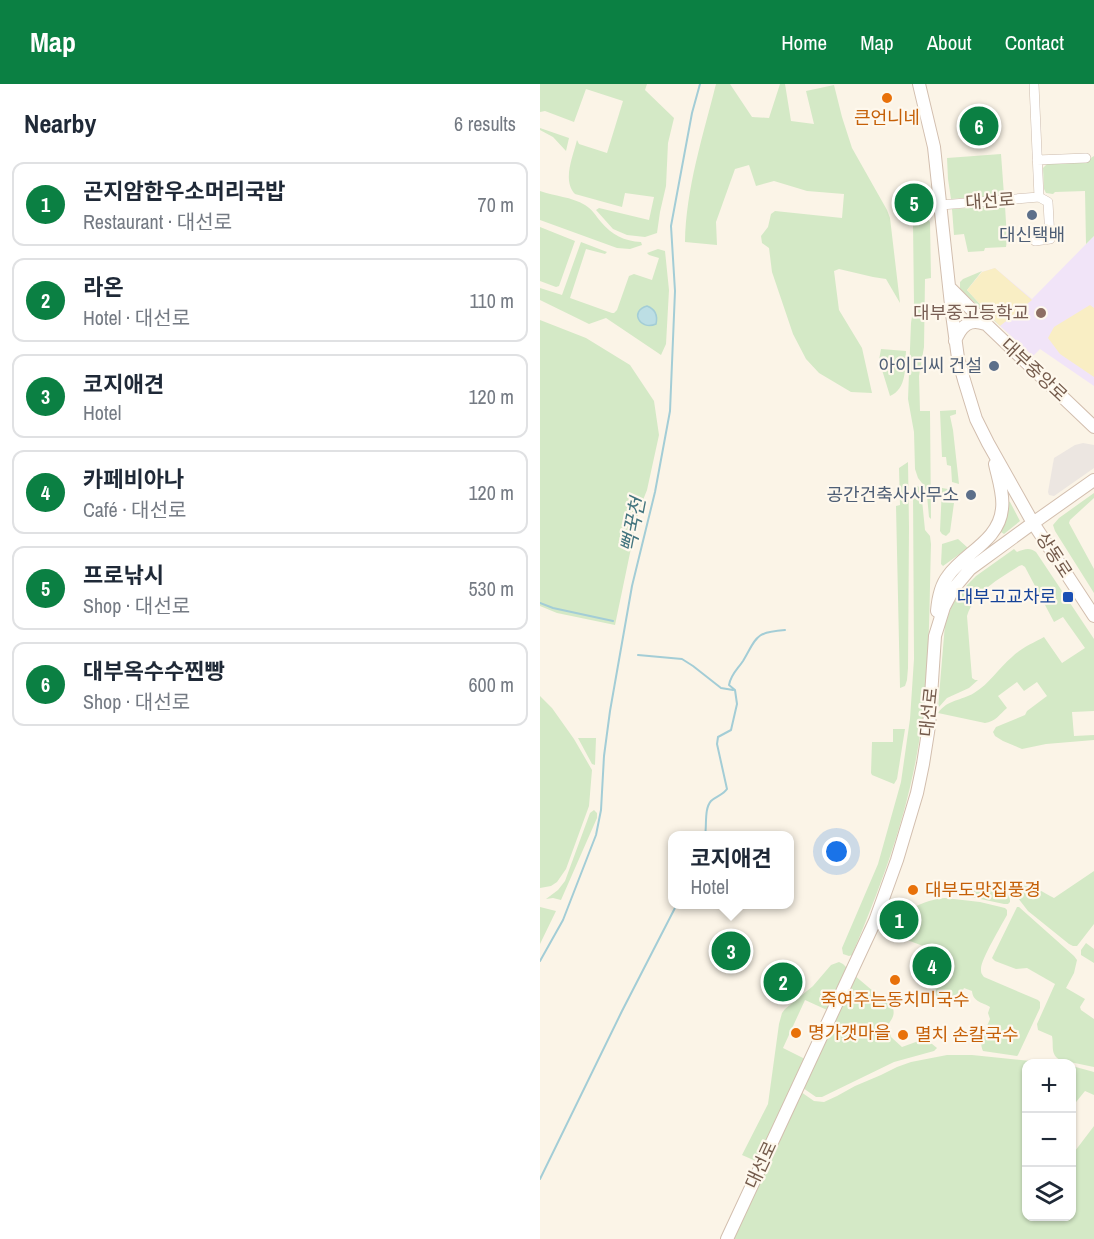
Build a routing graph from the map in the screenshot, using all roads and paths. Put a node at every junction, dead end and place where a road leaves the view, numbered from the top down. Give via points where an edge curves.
1 (919, 84) edge
2 (1034, 84) edge
3 (1086, 158) dead end
4 (1037, 160) junction
5 (1039, 197) junction
6 (941, 205) junction
7 (1035, 241) dead end
8 (949, 287) junction
9 (987, 325) junction
10 (955, 341) junction
11 (1094, 427) edge
12 (992, 451) junction
13 (1094, 480) edge
14 (1033, 523) junction
15 (1094, 616) edge
16 (935, 636) junction
17 (726, 1239) edge

1 - 6 street, 대선로 via 934,147
2 - 4 street, 대선로
3 - 4 street
4 - 5 street, 대선로
5 - 6 street, 대선로
5 - 7 street, 대선로 via 1048,202 1050,239
6 - 8 street, 대선로
8 - 9 street, 대부중앙로
8 - 10 street, 대선로
9 - 10 street via 978,321 968,323
9 - 11 street, 대부중앙로
10 - 12 street, 대선로 via 976,419
12 - 14 street, 대선로
12 - 16 street via 1002,512 991,535 947,577 938,603
13 - 14 street
14 - 15 street, 상동로
14 - 16 street, 대선로 via 962,578 948,597
16 - 17 street, 대선로 via 929,726 917,793 897,860 875,921

